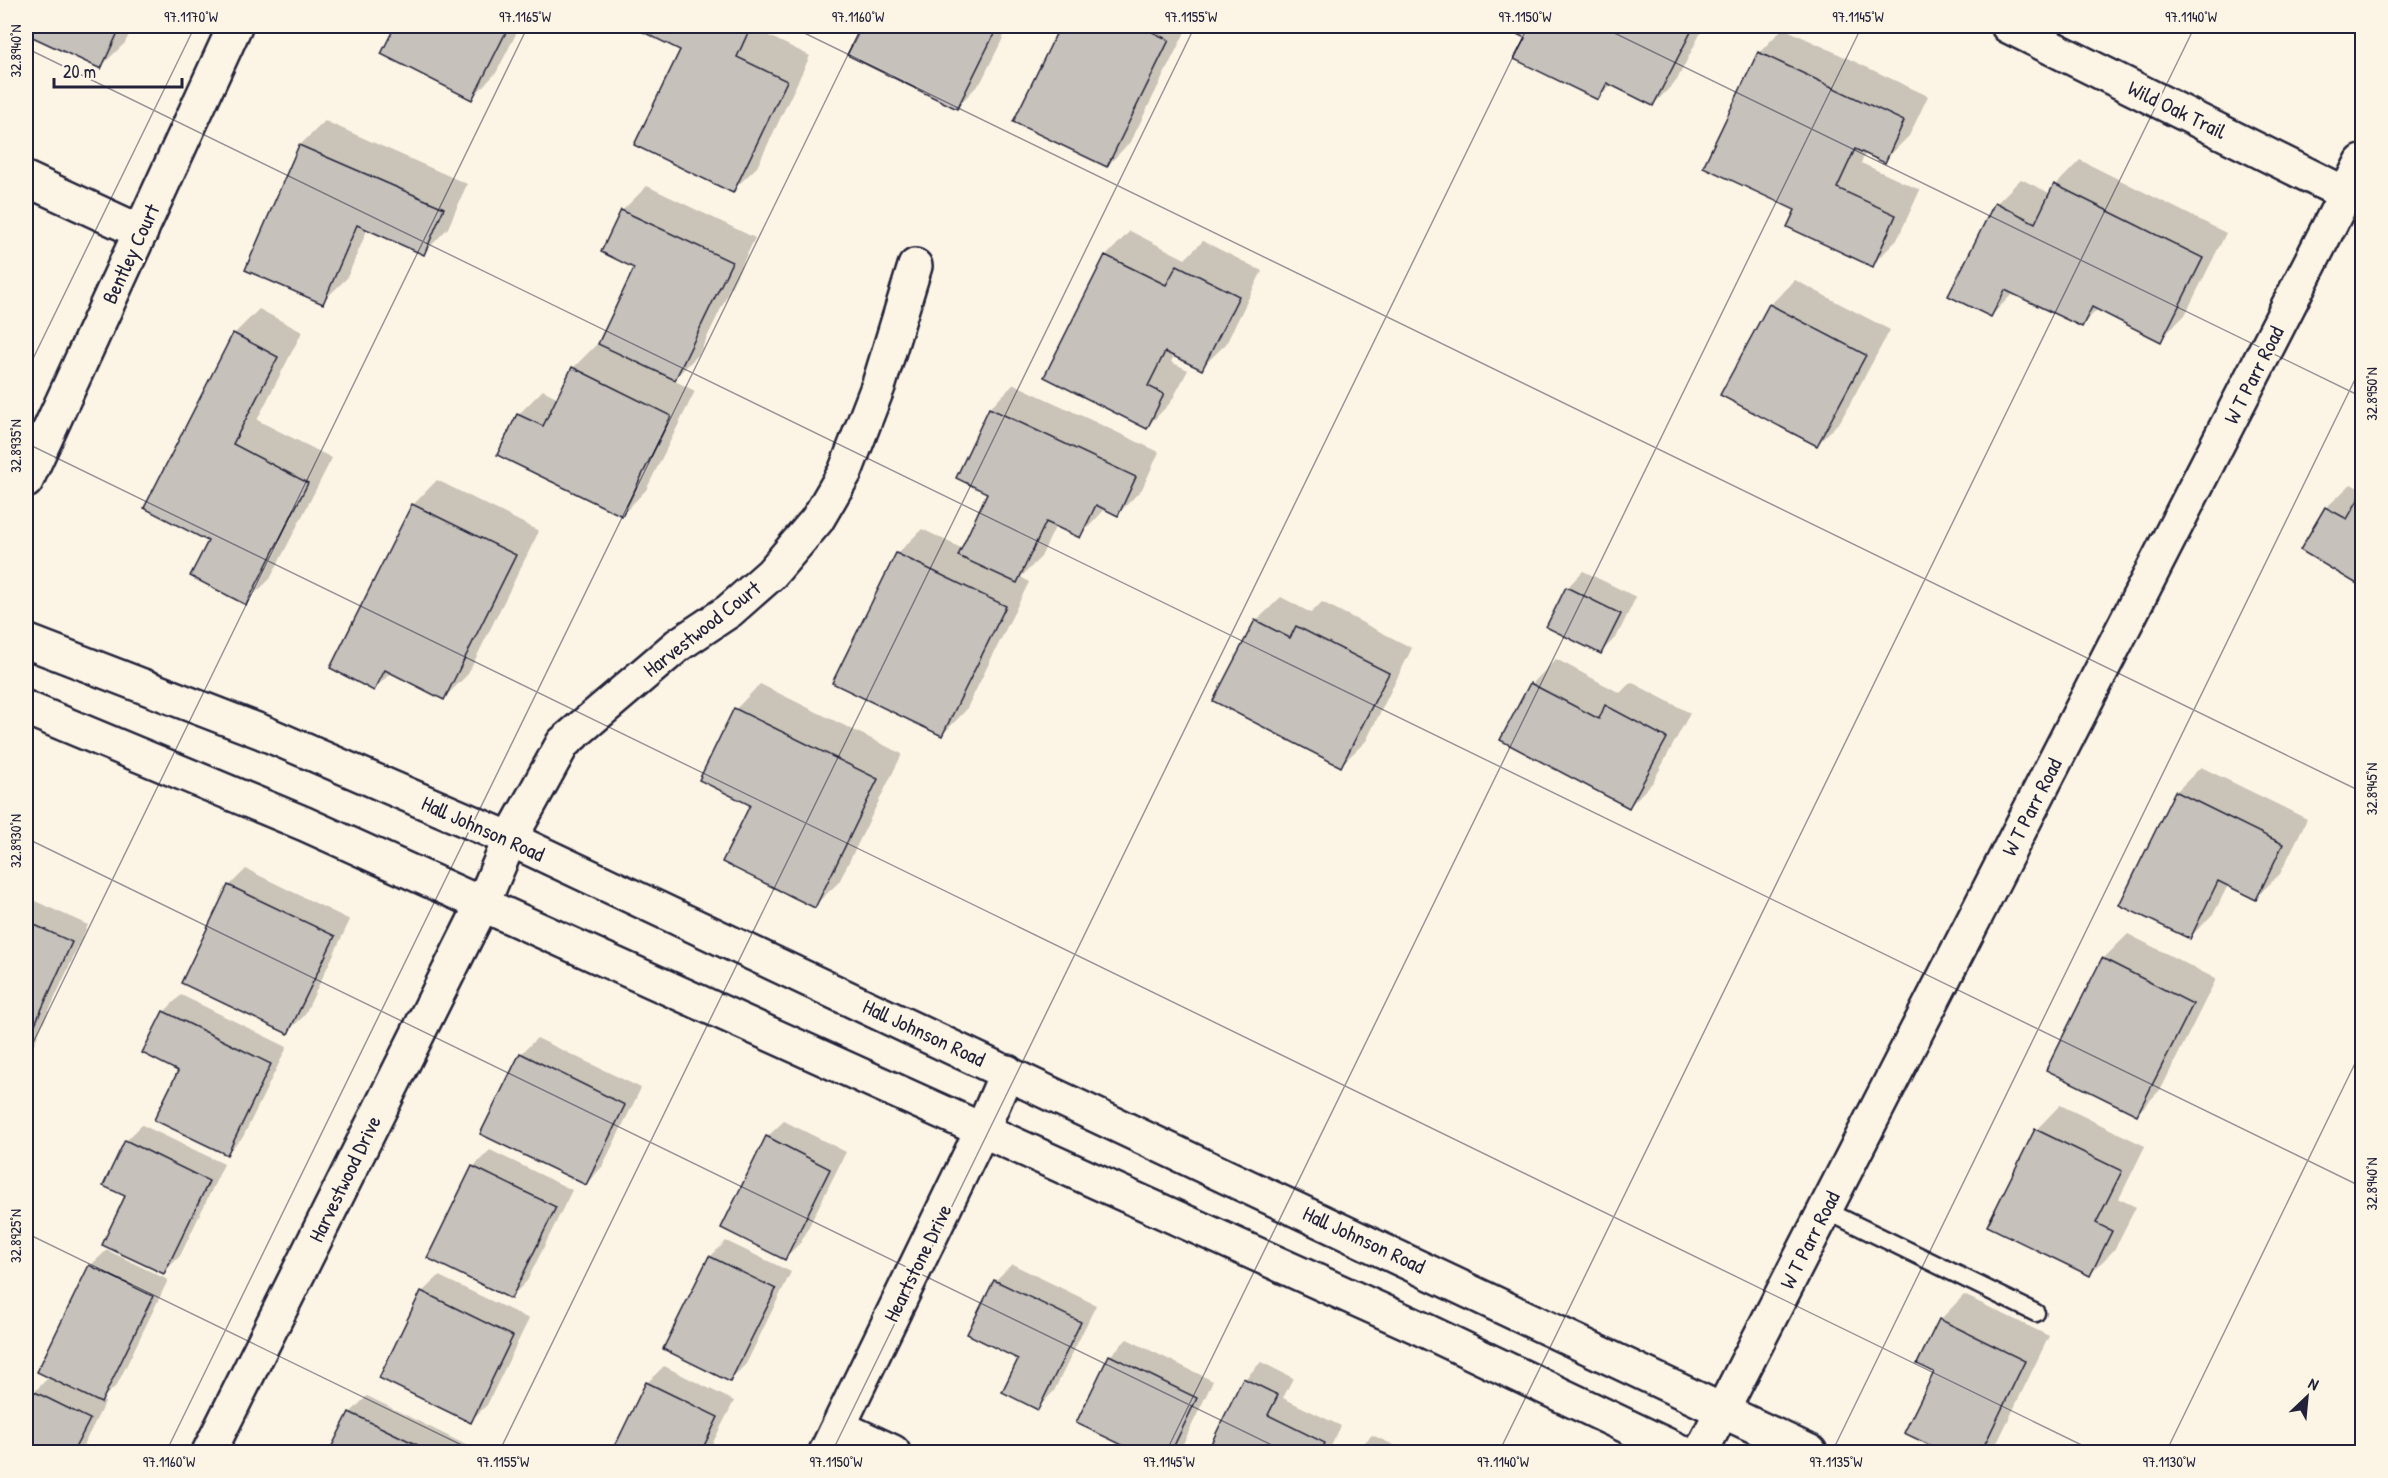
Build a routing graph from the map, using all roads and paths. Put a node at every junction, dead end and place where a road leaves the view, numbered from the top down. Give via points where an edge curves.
1 (235, 26) edge
2 (2008, 26) edge
3 (2362, 162) edge
4 (26, 179) edge
5 (2346, 194) junction
6 (141, 232) junction
7 (915, 266) dead end
8 (26, 481) edge
9 (26, 641) edge
10 (26, 708) edge
11 (510, 839) junction
12 (482, 904) junction
13 (1007, 1072) junction
14 (982, 1130) junction
15 (1825, 1210) junction
16 (2036, 1313) dead end
17 (1723, 1410) junction
18 (833, 1440) edge
19 (209, 1452) edge
20 (893, 1452) edge
21 (1681, 1452) edge
22 (1701, 1452) edge
23 (1810, 1452) edge

1 - 6 street, Bentley Court
2 - 5 street, Wild Oak Trail
3 - 5 street, W T Parr Road
4 - 6 street
5 - 15 street, W T Parr Road
6 - 8 street, Bentley Court
7 - 11 street, Harvestwood Court via 879,384 845,472 817,520 771,574 729,611 678,645 563,743
9 - 11 street, Hall Johnson Road via 262,732
10 - 12 street via 305,824
11 - 12 street, Harvestwood Court
11 - 13 street, Hall Johnson Road
12 - 14 street
12 - 19 street, Harvestwood Drive
13 - 14 street, Heartstone Drive
13 - 17 street, Hall Johnson Road
14 - 18 street, Heartstone Drive
14 - 21 street via 1420,1328
15 - 16 lane
15 - 17 street, W T Parr Road
17 - 22 street, W T Parr Road
17 - 23 street, Hall Johnson Road
18 - 20 street

